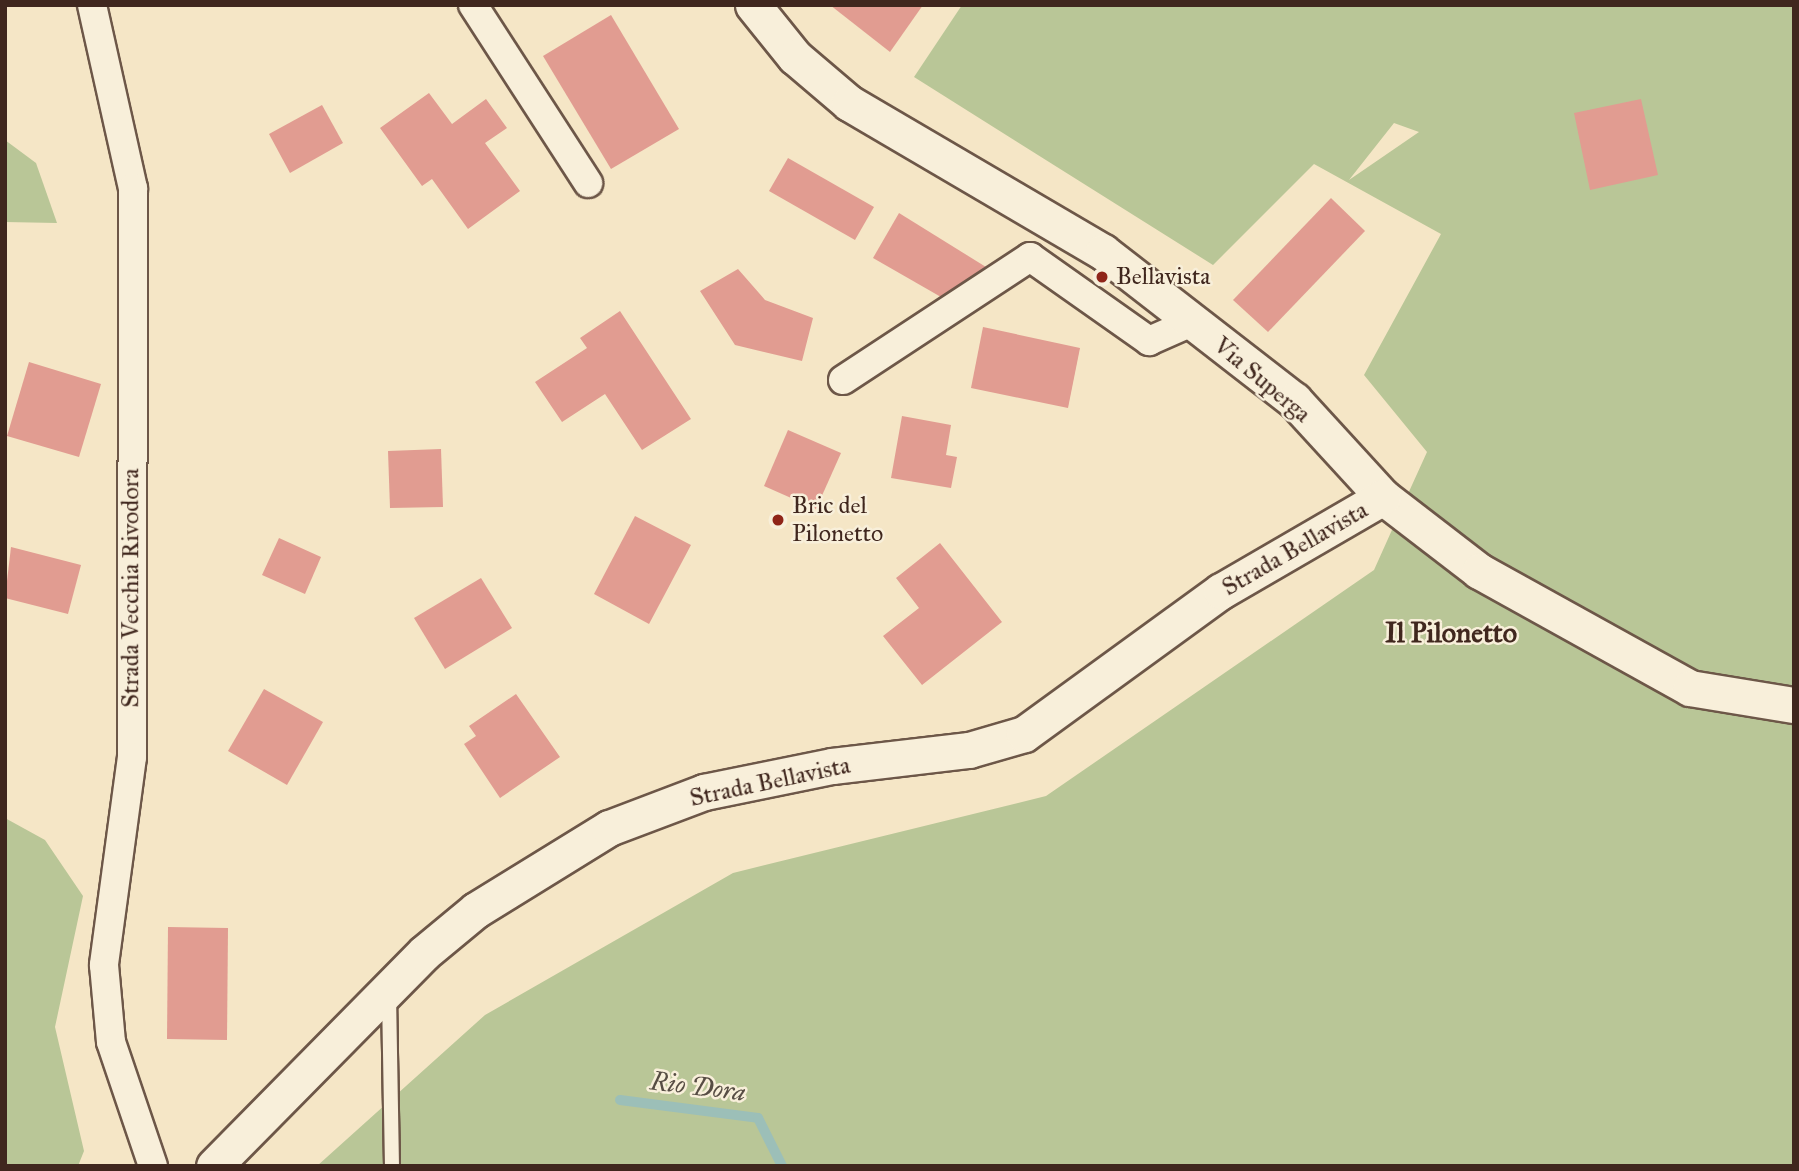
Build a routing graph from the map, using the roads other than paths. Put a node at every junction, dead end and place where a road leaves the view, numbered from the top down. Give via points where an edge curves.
1 (92, 5) edge
2 (473, 5) edge
3 (752, 5) edge
4 (588, 183) dead end
5 (1192, 322) junction
6 (843, 380) dead end
7 (1383, 497) junction
8 (1794, 705) edge
9 (388, 990) junction
10 (153, 1166) edge
11 (214, 1166) edge
12 (392, 1166) edge

1 - 10 street, Strada Vecchia Rivodora via 133,188 132,757 104,965 111,1042
2 - 4 street
3 - 5 street, Via Superga via 795,57 849,103 1102,253
5 - 6 street via 1149,341 1030,257
5 - 7 street, Via Superga via 1294,401
7 - 8 street, Via Superga via 1479,571 1690,688
7 - 9 street, Strada Bellavista via 1222,591 1024,734 969,750 832,766 704,792 609,828 476,911
9 - 11 street, Strada Bellavista
9 - 12 lane

